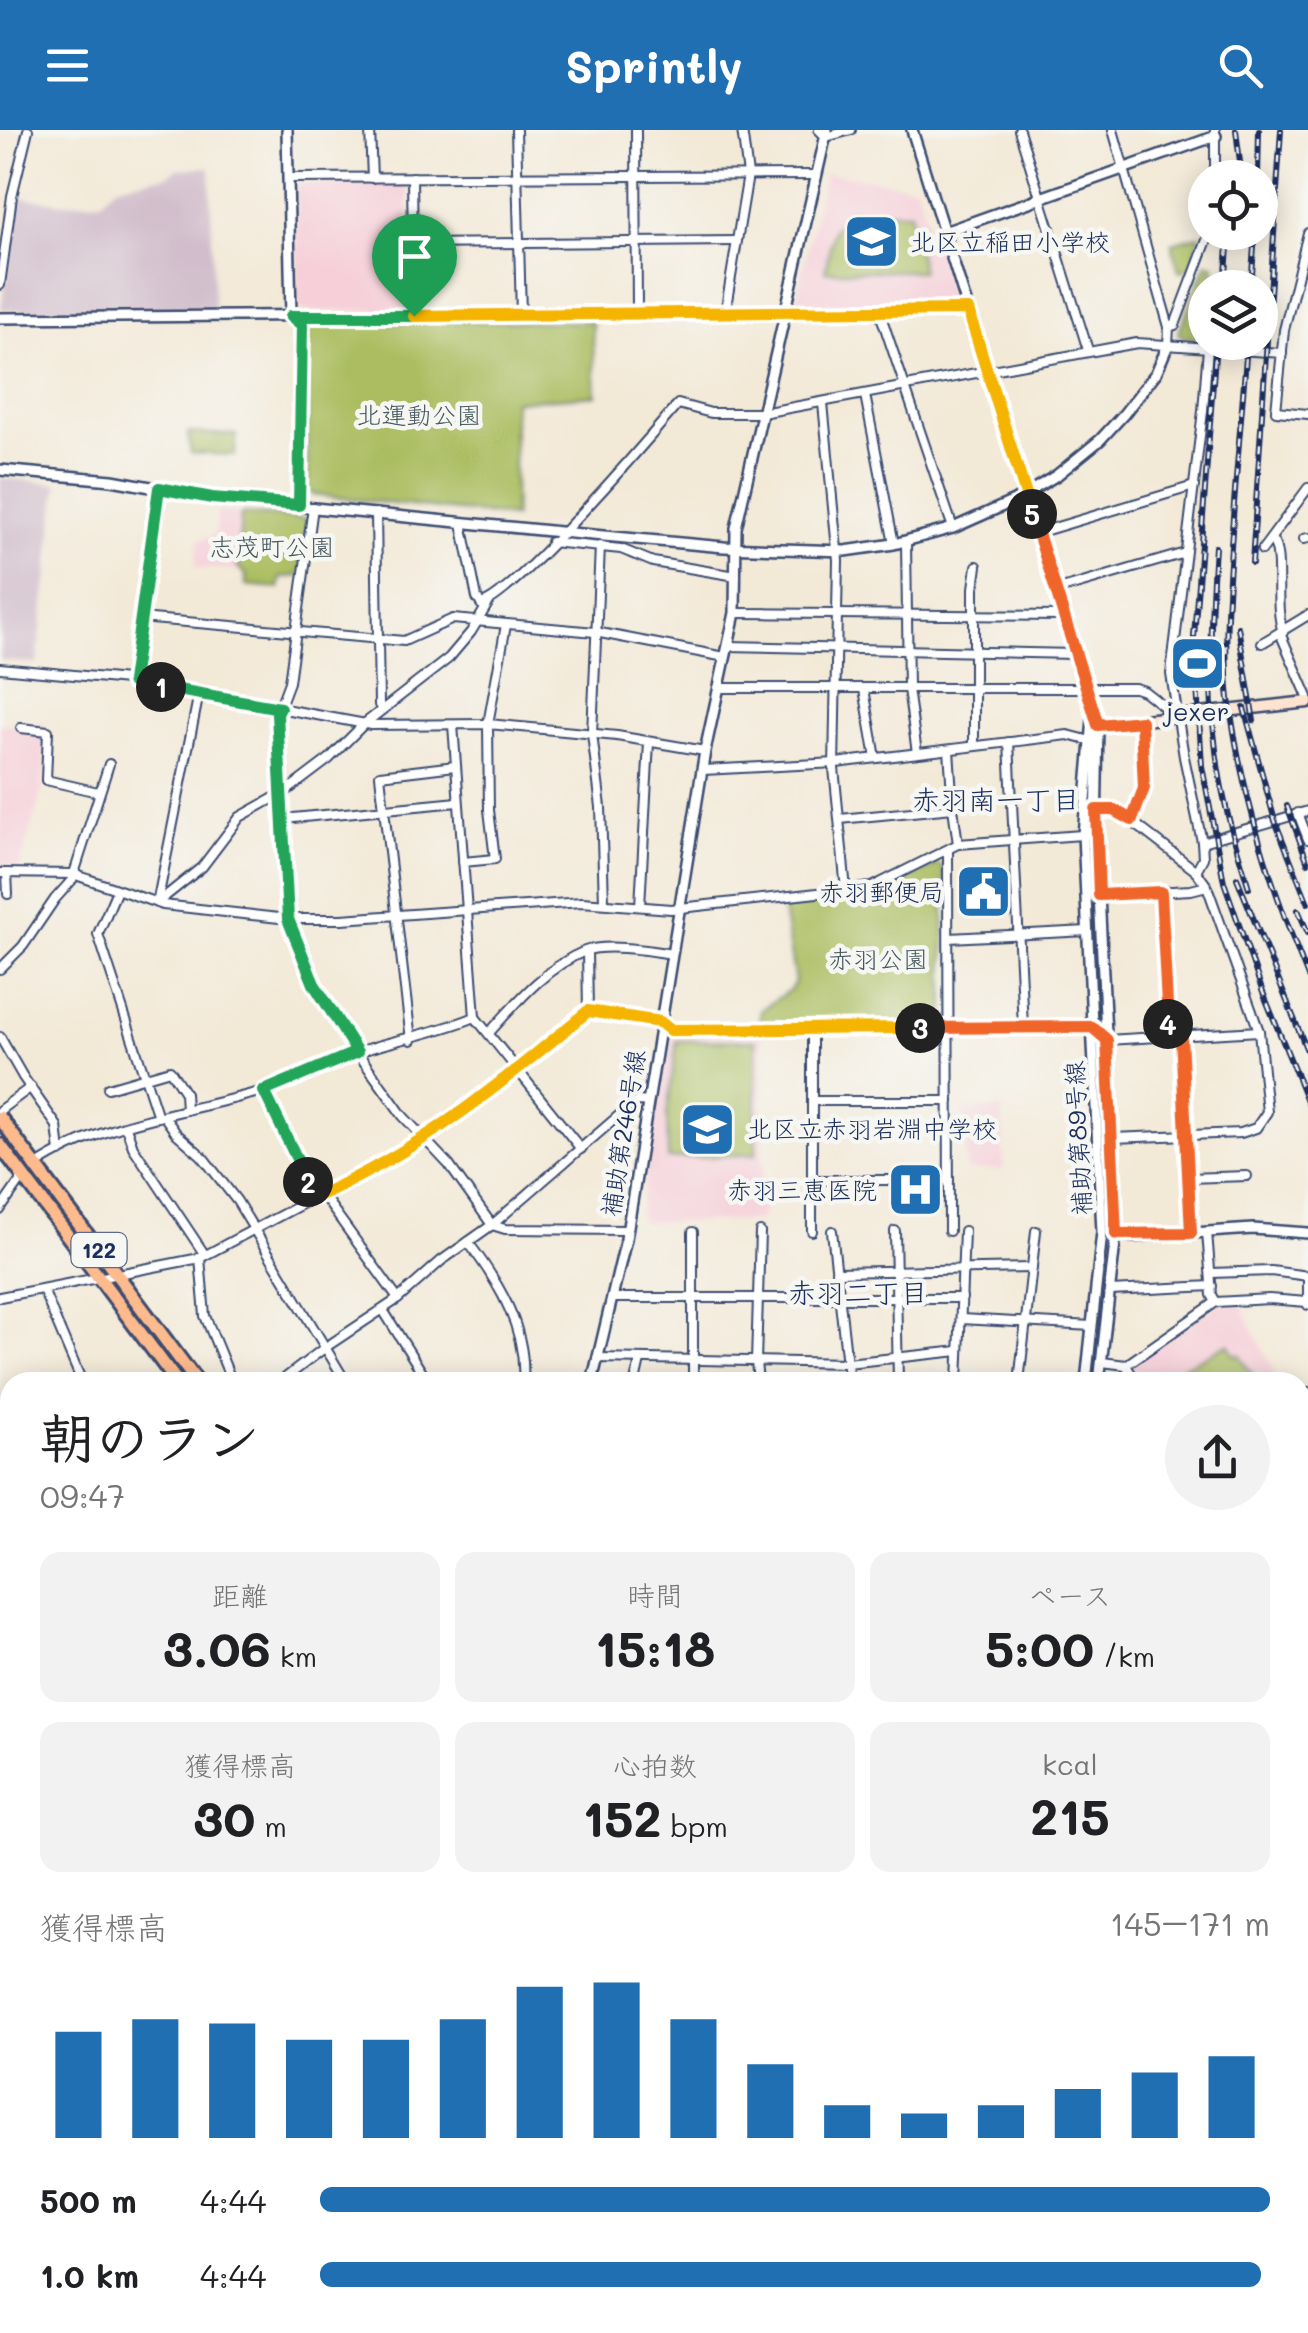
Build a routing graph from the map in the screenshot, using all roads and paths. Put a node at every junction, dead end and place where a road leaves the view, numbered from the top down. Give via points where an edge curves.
1 (28, 130) edge
2 (287, 130) edge
3 (370, 130) edge
4 (516, 130) edge
5 (636, 130) edge
6 (742, 130) edge
7 (850, 130) edge
8 (912, 130) edge
9 (1019, 130) edge
10 (1113, 130) edge
11 (1228, 130) edge
12 (824, 132) edge
13 (1216, 133) edge
14 (1215, 160) edge
15 (1124, 170) junction
16 (748, 175) junction
17 (817, 175) junction
18 (518, 176) junction
19 (637, 176) junction
20 (288, 178) junction
21 (372, 178) junction
22 (412, 178) junction
23 (0, 195) edge
24 (12, 196) junction
25 (1041, 199) junction
26 (944, 232) junction
27 (1308, 233) edge
28 (736, 241) junction
29 (637, 242) junction
30 (520, 243) junction
31 (414, 244) junction
32 (1204, 250) edge
33 (0, 286) edge
34 (968, 310) junction
35 (637, 313) junction
36 (725, 313) junction
37 (785, 313) junction
38 (880, 313) junction
39 (522, 314) junction
40 (291, 316) junction
41 (414, 316) junction
42 (0, 318) edge
43 (1169, 328) junction
44 (1168, 345) junction
45 (1188, 346) edge
46 (1088, 350) junction
47 (1278, 353) edge
48 (1282, 353) junction
49 (1207, 360) edge
50 (987, 370) junction
51 (906, 386) junction
52 (864, 395) junction
53 (822, 403) junction
54 (762, 414) junction
55 (1308, 414) edge
56 (0, 470) edge
57 (1194, 486) junction
58 (159, 488) junction
59 (1308, 488) edge
60 (1026, 494) junction
61 (299, 505) junction
62 (313, 506) junction
63 (376, 512) junction
64 (462, 523) junction
65 (953, 528) junction
66 (560, 532) junction
67 (1038, 533) junction
68 (1272, 540) junction
69 (551, 542) junction
70 (906, 542) junction
71 (894, 544) junction
72 (600, 546) junction
73 (735, 547) junction
74 (1262, 550) dead end
75 (837, 552) junction
76 (1185, 553) junction
77 (977, 566) dead end
78 (736, 576) junction
79 (1055, 591) junction
80 (485, 605) junction
81 (735, 613) junction
82 (838, 613) junction
83 (906, 613) junction
84 (975, 614) junction
85 (1308, 615) edge
86 (1063, 616) junction
87 (140, 618) junction
88 (477, 623) junction
89 (506, 625) junction
90 (296, 632) junction
91 (595, 632) junction
92 (1282, 633) junction
93 (379, 639) junction
94 (1262, 643) dead end
95 (906, 649) junction
96 (837, 650) junction
97 (727, 652) junction
98 (974, 652) junction
99 (1075, 654) junction
100 (0, 668) edge
101 (132, 682) junction
102 (718, 688) junction
103 (836, 689) junction
104 (864, 689) junction
105 (908, 689) junction
106 (1086, 689) junction
107 (974, 690) junction
108 (198, 693) junction
109 (1308, 699) edge
110 (280, 708) junction
111 (382, 708) junction
112 (1092, 711) junction
113 (1176, 716) junction
114 (1141, 721) junction
115 (364, 724) junction
116 (488, 724) junction
117 (454, 725) junction
118 (1098, 725) junction
119 (21, 728) dead end
120 (592, 734) junction
121 (1091, 741) junction
122 (649, 742) junction
123 (1009, 742) junction
124 (974, 746) junction
125 (704, 750) junction
126 (950, 750) junction
127 (917, 754) junction
128 (876, 758) junction
129 (836, 763) junction
130 (109, 764) dead end
131 (455, 766) junction
132 (703, 770) junction
133 (98, 792) junction
134 (281, 794) junction
135 (458, 802) junction
136 (954, 808) junction
137 (1084, 810) junction
138 (1096, 810) junction
139 (383, 811) junction
140 (1308, 811) edge
141 (1295, 814) junction
142 (283, 819) junction
143 (840, 819) junction
144 (1132, 820) junction
145 (1096, 834) junction
146 (1083, 835) junction
147 (1013, 839) junction
148 (1308, 839) edge
149 (1202, 842) junction
150 (958, 844) junction
151 (948, 851) junction
152 (462, 862) junction
153 (1196, 870) junction
154 (4, 873) edge
155 (74, 874) junction
156 (1208, 886) junction
157 (117, 890) junction
158 (846, 890) junction
159 (1161, 892) junction
160 (8, 894) dead end
161 (1099, 895) junction
162 (604, 902) junction
163 (156, 903) junction
164 (640, 906) junction
165 (680, 908) junction
166 (466, 909) junction
167 (396, 914) junction
168 (288, 919) junction
169 (1088, 931) junction
170 (1018, 934) junction
171 (949, 938) junction
172 (586, 950) junction
173 (672, 954) junction
174 (0, 969) edge
175 (588, 1011) junction
176 (475, 1017) junction
177 (660, 1022) junction
178 (1022, 1027) junction
179 (1092, 1027) junction
180 (949, 1028) junction
181 (812, 1030) junction
182 (1259, 1031) junction
183 (489, 1033) junction
184 (0, 1036) edge
185 (1168, 1037) junction
186 (1181, 1037) junction
187 (411, 1040) junction
188 (1107, 1040) junction
189 (357, 1052) junction
190 (519, 1068) junction
191 (144, 1078) junction
192 (31, 1088) junction
193 (108, 1088) dead end
194 (264, 1091) junction
195 (949, 1101) junction
196 (648, 1102) junction
197 (813, 1102) junction
198 (0, 1110) edge
199 (186, 1110) junction
200 (161, 1116) junction
201 (0, 1118) edge
202 (126, 1127) junction
203 (1186, 1134) junction
204 (425, 1138) junction
205 (1112, 1138) junction
206 (0, 1145) edge
207 (581, 1149) junction
208 (60, 1152) junction
209 (35, 1166) junction
210 (1247, 1176) dead end
211 (24, 1177) junction
212 (1188, 1178) junction
213 (812, 1180) junction
214 (949, 1180) junction
215 (318, 1196) junction
216 (0, 1210) edge
217 (492, 1225) junction
218 (627, 1230) junction
219 (253, 1231) junction
220 (1036, 1231) dead end
221 (694, 1232) dead end
222 (760, 1232) dead end
223 (812, 1232) dead end
224 (832, 1232) dead end
225 (896, 1232) dead end
226 (949, 1232) dead end
227 (964, 1232) dead end
228 (1102, 1232) junction
229 (1208, 1232) junction
230 (1191, 1233) junction
231 (1308, 1233) edge
232 (1116, 1234) junction
233 (468, 1242) junction
234 (203, 1257) junction
235 (1032, 1268) junction
236 (963, 1270) junction
237 (895, 1271) junction
238 (836, 1272) junction
239 (1212, 1273) junction
240 (118, 1275) junction
241 (1308, 1275) edge
242 (100, 1279) junction
243 (1212, 1286) junction
244 (43, 1290) junction
245 (1110, 1292) junction
246 (0, 1297) edge
247 (758, 1297) junction
248 (839, 1297) junction
249 (612, 1298) junction
250 (693, 1298) junction
251 (895, 1298) junction
252 (962, 1298) junction
253 (398, 1300) junction
254 (1216, 1302) junction
255 (1307, 1304) edge
256 (383, 1310) junction
257 (961, 1319) junction
258 (1026, 1323) junction
259 (1092, 1326) junction
260 (323, 1349) junction
261 (959, 1351) junction
262 (597, 1358) junction
263 (895, 1358) junction
264 (640, 1360) junction
265 (694, 1361) junction
266 (756, 1362) junction
267 (1102, 1362) junction
268 (846, 1363) junction
269 (1126, 1365) junction
270 (78, 1372) edge
271 (170, 1372) edge
272 (189, 1372) edge
273 (228, 1372) edge
274 (293, 1372) edge
275 (339, 1372) edge
276 (422, 1372) edge
277 (524, 1372) edge
278 (594, 1372) edge
279 (638, 1372) edge
280 (694, 1372) edge
281 (757, 1372) edge
282 (847, 1372) edge
283 (897, 1372) edge
284 (958, 1372) edge
285 (1019, 1372) edge
286 (1087, 1372) edge
287 (1100, 1372) edge
288 (1130, 1372) edge

1 - 24 street
2 - 20 street
3 - 21 street
4 - 18 street
5 - 19 street
6 - 16 street
7 - 12 street
8 - 26 street, 補助第89号線
9 - 25 street
10 - 15 street
11 - 13 street
12 - 17 street, 補助第246号線
13 - 14 street
13 - 15 street
15 - 25 street
15 - 43 street
16 - 17 street
16 - 19 street
16 - 28 street
17 - 37 street, 補助第246号線
18 - 19 street
18 - 22 street
18 - 30 street
19 - 29 street
20 - 21 street
20 - 40 street
21 - 22 street
22 - 31 street
23 - 24 street
24 - 33 street
25 - 26 street
25 - 46 street
26 - 34 street, 補助第89号線
27 - 48 street
28 - 29 street
28 - 36 street
29 - 30 street
29 - 35 street
30 - 31 street
30 - 39 street
31 - 41 street
32 - 43 street
34 - 38 street
34 - 50 street, 補助第89号線
35 - 36 street
35 - 39 street
36 - 37 street
37 - 38 street
37 - 54 street, 補助第246号線
38 - 51 street
39 - 41 street
40 - 41 street
40 - 42 street
40 - 61 street via 302,325
43 - 44 street
44 - 45 street
44 - 46 street
44 - 60 street via 1156,372 1112,428
46 - 50 street
47 - 48 street
48 - 55 street via 1276,411
49 - 57 street
50 - 51 street
50 - 60 street, 補助第89号線
51 - 52 street
51 - 65 street
52 - 53 street
52 - 71 street
53 - 54 street
53 - 75 street
54 - 66 street via 678,404
54 - 73 street, 補助第246号線
56 - 58 street
57 - 67 street
57 - 76 street
58 - 61 street
58 - 87 street
59 - 68 street
60 - 65 street
60 - 67 street, 補助第89号線
61 - 62 street
62 - 63 street
62 - 90 street
63 - 64 street
63 - 93 street
64 - 66 street
64 - 80 street via 477,598
65 - 70 street
66 - 69 street
66 - 73 street
67 - 79 street, 補助第89号線
68 - 74 street
68 - 92 street via 1278,548
69 - 72 street
69 - 80 street
70 - 71 street
70 - 83 street
71 - 75 street
72 - 78 street
72 - 91 street
73 - 75 street
73 - 78 street, 補助第246号線
75 - 82 street
76 - 79 street
76 - 113 street via 1171,674
77 - 84 street
78 - 81 street, 補助第246号線
79 - 86 street, 補助第89号線
80 - 88 street
81 - 82 street
81 - 97 street, 補助第246号線
82 - 83 street
82 - 96 street
83 - 84 street
83 - 95 street
84 - 86 street
84 - 98 street
85 - 92 street
86 - 99 street, 補助第89号線
87 - 90 street
87 - 101 street
88 - 89 street
88 - 93 street via 452,619 406,640
88 - 111 street via 449,658
89 - 91 street
89 - 116 street
90 - 93 street
90 - 110 street
91 - 97 street
91 - 120 street
92 - 94 street
92 - 109 street
93 - 111 street
95 - 96 street
95 - 98 street
95 - 105 street
96 - 97 street
96 - 103 street
97 - 102 street, 補助第246号線
98 - 99 street
98 - 107 street
99 - 106 street, 補助第89号線
100 - 101 street
101 - 108 street
102 - 103 street
102 - 125 street, 補助第246号線
103 - 104 street
103 - 129 street
104 - 105 street
104 - 128 street
105 - 107 street
105 - 127 street
106 - 107 street
106 - 112 street, 補助第89号線
106 - 113 street via 1144,690
107 - 124 street
108 - 110 street
108 - 163 street
109 - 113 main road
110 - 115 street
110 - 134 street
111 - 115 street
112 - 118 street, 補助第89号線
112 - 121 street, 補助第89号線
113 - 114 main road
113 - 149 street
114 - 118 main road
114 - 144 street via 1144,788
115 - 117 street
115 - 134 street
116 - 117 street
116 - 120 street
116 - 152 street via 494,859
117 - 131 street
118 - 138 street, 補助第89号線
119 - 133 street via 48,731 46,780
120 - 122 street
120 - 162 street
121 - 123 street via 1068,736
121 - 137 street, 補助第89号線
122 - 125 street
122 - 164 street
123 - 124 street
123 - 147 street
124 - 126 street
125 - 132 street, 補助第246号線
126 - 127 street
126 - 136 street
127 - 128 street
128 - 129 street
129 - 132 street
129 - 143 street
130 - 133 street
131 - 135 street
131 - 139 street via 380,775
132 - 165 street, 補助第246号線
133 - 155 street
134 - 142 street
134 - 163 street via 240,817 202,868
135 - 139 street
135 - 152 street
136 - 143 street
136 - 150 street
137 - 138 street
137 - 146 street, 補助第89号線
138 - 144 street
138 - 145 street, 補助第89号線
139 - 142 street
139 - 167 street
140 - 141 street
141 - 148 street
141 - 149 street
142 - 168 street
143 - 158 street
144 - 153 street
145 - 146 street
145 - 161 street, 補助第89号線
146 - 147 street
146 - 169 street, 補助第89号線
147 - 150 street
147 - 170 street
149 - 153 street
150 - 151 street
151 - 158 street via 890,880
151 - 171 street
152 - 166 street
153 - 156 street
154 - 155 street
154 - 160 street
155 - 157 street
155 - 174 street
156 - 159 street
156 - 182 street
157 - 163 street
157 - 191 street via 97,931
158 - 165 street
159 - 161 street
159 - 185 street
161 - 188 street, 補助第89号線
162 - 164 street
162 - 166 street
163 - 168 street
164 - 165 street
165 - 173 street, 補助第246号線
166 - 167 street
166 - 176 street
167 - 168 street
167 - 187 street
168 - 189 street via 314,984
169 - 170 street
169 - 179 street, 補助第89号線
170 - 171 street
170 - 178 street
171 - 180 street
172 - 173 street
172 - 175 street
172 - 183 street via 522,996
173 - 177 street, 補助第246号線
175 - 177 street
175 - 190 street
176 - 183 street
176 - 187 street
177 - 181 street via 670,1030
177 - 196 street, 補助第246号線
178 - 179 street
178 - 180 street
179 - 188 street
179 - 228 street, 補助第89号線
180 - 181 street
180 - 195 street
181 - 197 street
182 - 186 street
182 - 203 street via 1267,1112 1262,1122 1250,1132
183 - 190 street
184 - 192 street
185 - 186 street
185 - 188 street
186 - 203 street
187 - 189 street
188 - 205 street, 補助第89号線
189 - 194 street
189 - 204 street
190 - 204 street
190 - 207 street
191 - 193 street
191 - 199 street via 170,1070 185,1093
191 - 200 street
192 - 198 street
192 - 208 street via 57,1126
194 - 199 street
194 - 215 street
195 - 197 street
195 - 214 street
196 - 207 street via 631,1105
196 - 218 street, 補助第246号線
197 - 213 street
199 - 200 street
200 - 202 street
200 - 219 street via 224,1182
201 - 209 highway, 122
202 - 208 street
202 - 234 street
203 - 205 street
203 - 212 street
204 - 215 street
204 - 217 street
205 - 232 street, 補助第89号線
206 - 211 highway, 122
207 - 217 street
208 - 209 street
209 - 240 highway, 122
210 - 212 street
211 - 216 street
211 - 242 highway, 122
212 - 230 street
213 - 214 street
213 - 223 street
214 - 226 street
215 - 219 street
215 - 253 street
217 - 218 street
217 - 233 street
218 - 249 street, 補助第246号線
219 - 234 street
219 - 260 street
220 - 235 street
221 - 250 street
222 - 247 street
224 - 238 street
225 - 237 street
227 - 236 street
228 - 232 street
228 - 259 street, 補助第89号線
229 - 230 street
229 - 231 street
229 - 239 street
230 - 232 street
232 - 245 street, 補助第89号線
233 - 253 street
233 - 277 street via 508,1305
234 - 240 street
234 - 273 street via 205,1316
235 - 236 street
235 - 258 street
236 - 237 street
236 - 252 street
237 - 238 street
237 - 251 street
238 - 248 street
239 - 241 street
239 - 243 street
240 - 242 street
240 - 272 highway, 122
241 - 255 street
242 - 244 street
242 - 271 highway, 122
243 - 245 street
243 - 254 street
244 - 246 street
244 - 270 street
245 - 267 street, 補助第89号線
247 - 248 street
247 - 250 street
247 - 266 street
248 - 251 street
248 - 268 street
249 - 250 street
249 - 262 street, 補助第246号線
250 - 265 street
251 - 252 street
251 - 263 street
252 - 257 street
253 - 256 street
254 - 255 street
254 - 269 street
256 - 260 street
256 - 276 street
257 - 258 street
257 - 261 street
258 - 259 street
258 - 285 street
259 - 286 street, 補助第89号線
260 - 274 street
260 - 275 street
261 - 263 street
261 - 284 street
262 - 264 street
262 - 278 street, 補助第246号線
263 - 268 street
263 - 283 street
264 - 265 street
264 - 279 street
265 - 266 street
265 - 280 street
266 - 268 street
266 - 281 street
267 - 269 street
267 - 287 street, 補助第89号線
268 - 282 street
269 - 288 street

